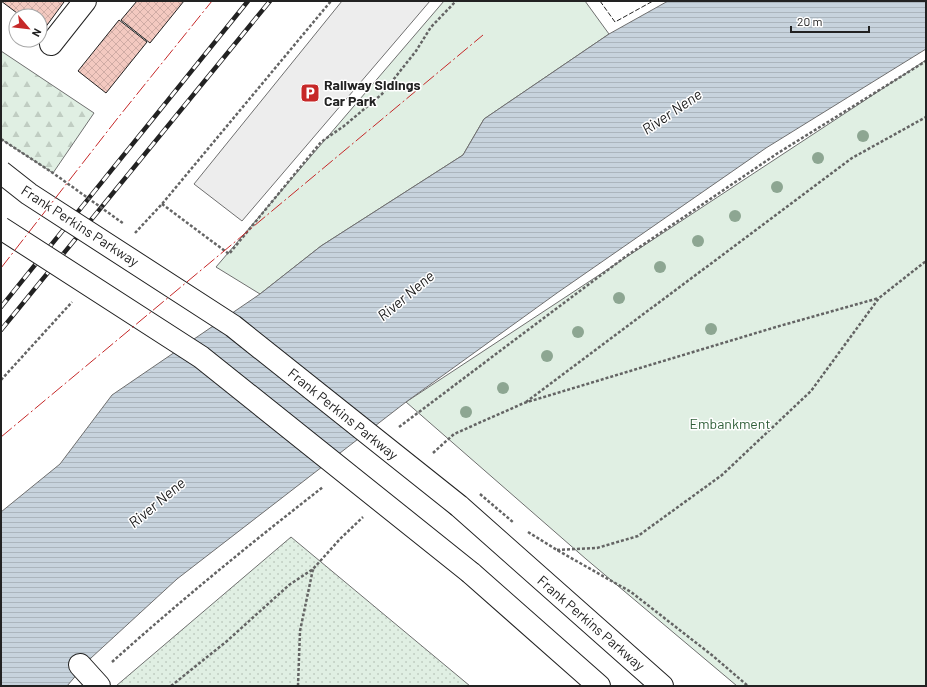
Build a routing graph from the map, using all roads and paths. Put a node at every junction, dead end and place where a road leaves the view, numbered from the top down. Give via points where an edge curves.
1 (85, 1) edge
2 (331, 1) edge
3 (456, 1) edge
4 (51, 44) dead end
5 (926, 62) edge
6 (926, 117) edge
7 (1, 172) edge
8 (162, 204) junction
9 (1, 228) edge
10 (135, 233) dead end
11 (926, 261) edge
12 (76, 298) dead end
13 (879, 298) junction
14 (1, 380) edge
15 (436, 398) dead end
16 (514, 523) dead end
17 (520, 527) dead end
18 (526, 531) dead end
19 (245, 548) dead end
20 (557, 550) junction
21 (80, 665) dead end
22 (108, 665) dead end
23 (98, 686) edge
24 (171, 686) edge
25 (298, 686) edge
26 (599, 686) edge
27 (662, 686) edge
28 (748, 686) edge

1 - 4 main road
2 - 8 path
3 - 8 path via 431,27 416,51 382,94 321,142 229,254
5 - 15 path via 778,153 631,253
6 - 13 path via 852,158 524,404
7 - 27 main road, Frank Perkins Parkway, bridge via 36,198 233,326 459,506
8 - 10 path
9 - 26 main road, bridge via 201,357 471,573
11 - 13 path
12 - 14 path
13 - 20 path via 811,391 722,475 638,536 597,548
16 - 17 path
18 - 20 path
19 - 22 path
20 - 28 path via 631,592
21 - 23 main road
24 - 25 path via 227,641 289,585 313,569 300,631

